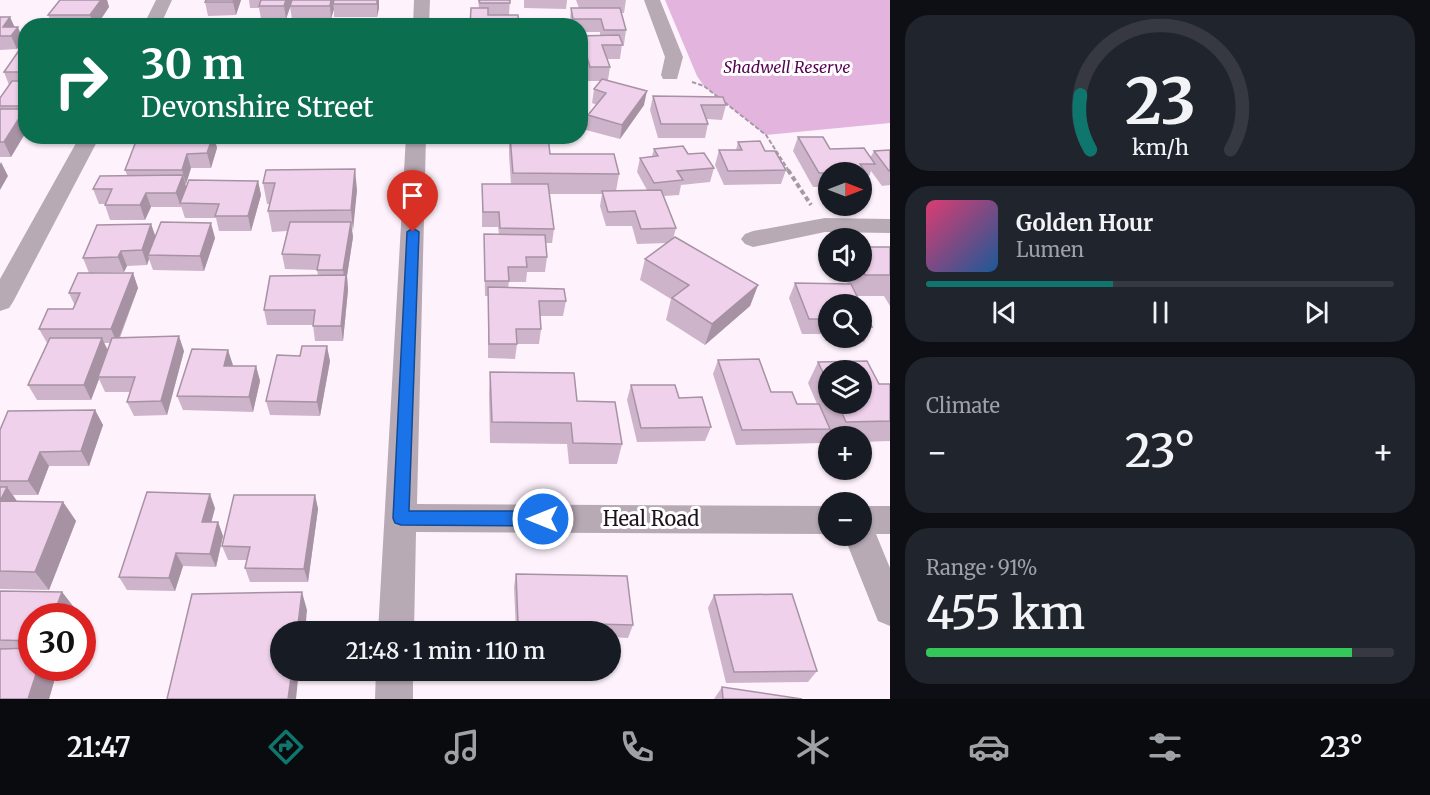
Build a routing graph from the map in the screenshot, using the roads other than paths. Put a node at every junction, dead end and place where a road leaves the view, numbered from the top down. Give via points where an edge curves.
1 (164, 0) edge
2 (422, 0) edge
3 (652, 0) edge
4 (154, 18) edge
5 (421, 18) edge
6 (670, 75) road end
7 (86, 144) edge
8 (417, 144) edge
9 (890, 226) edge
10 (753, 239) dead end
11 (0, 302) edge
12 (401, 518) junction
13 (818, 520) edge
14 (872, 520) edge
15 (890, 520) edge
16 (864, 546) edge
17 (890, 609) edge
18 (396, 621) edge
19 (395, 681) edge
20 (394, 699) edge

1 - 4 street
2 - 5 street
3 - 6 street via 674,57
7 - 11 street
8 - 12 street
9 - 10 street via 825,225
12 - 13 street, Heal Road
12 - 18 street
14 - 15 street
16 - 17 street
19 - 20 street

